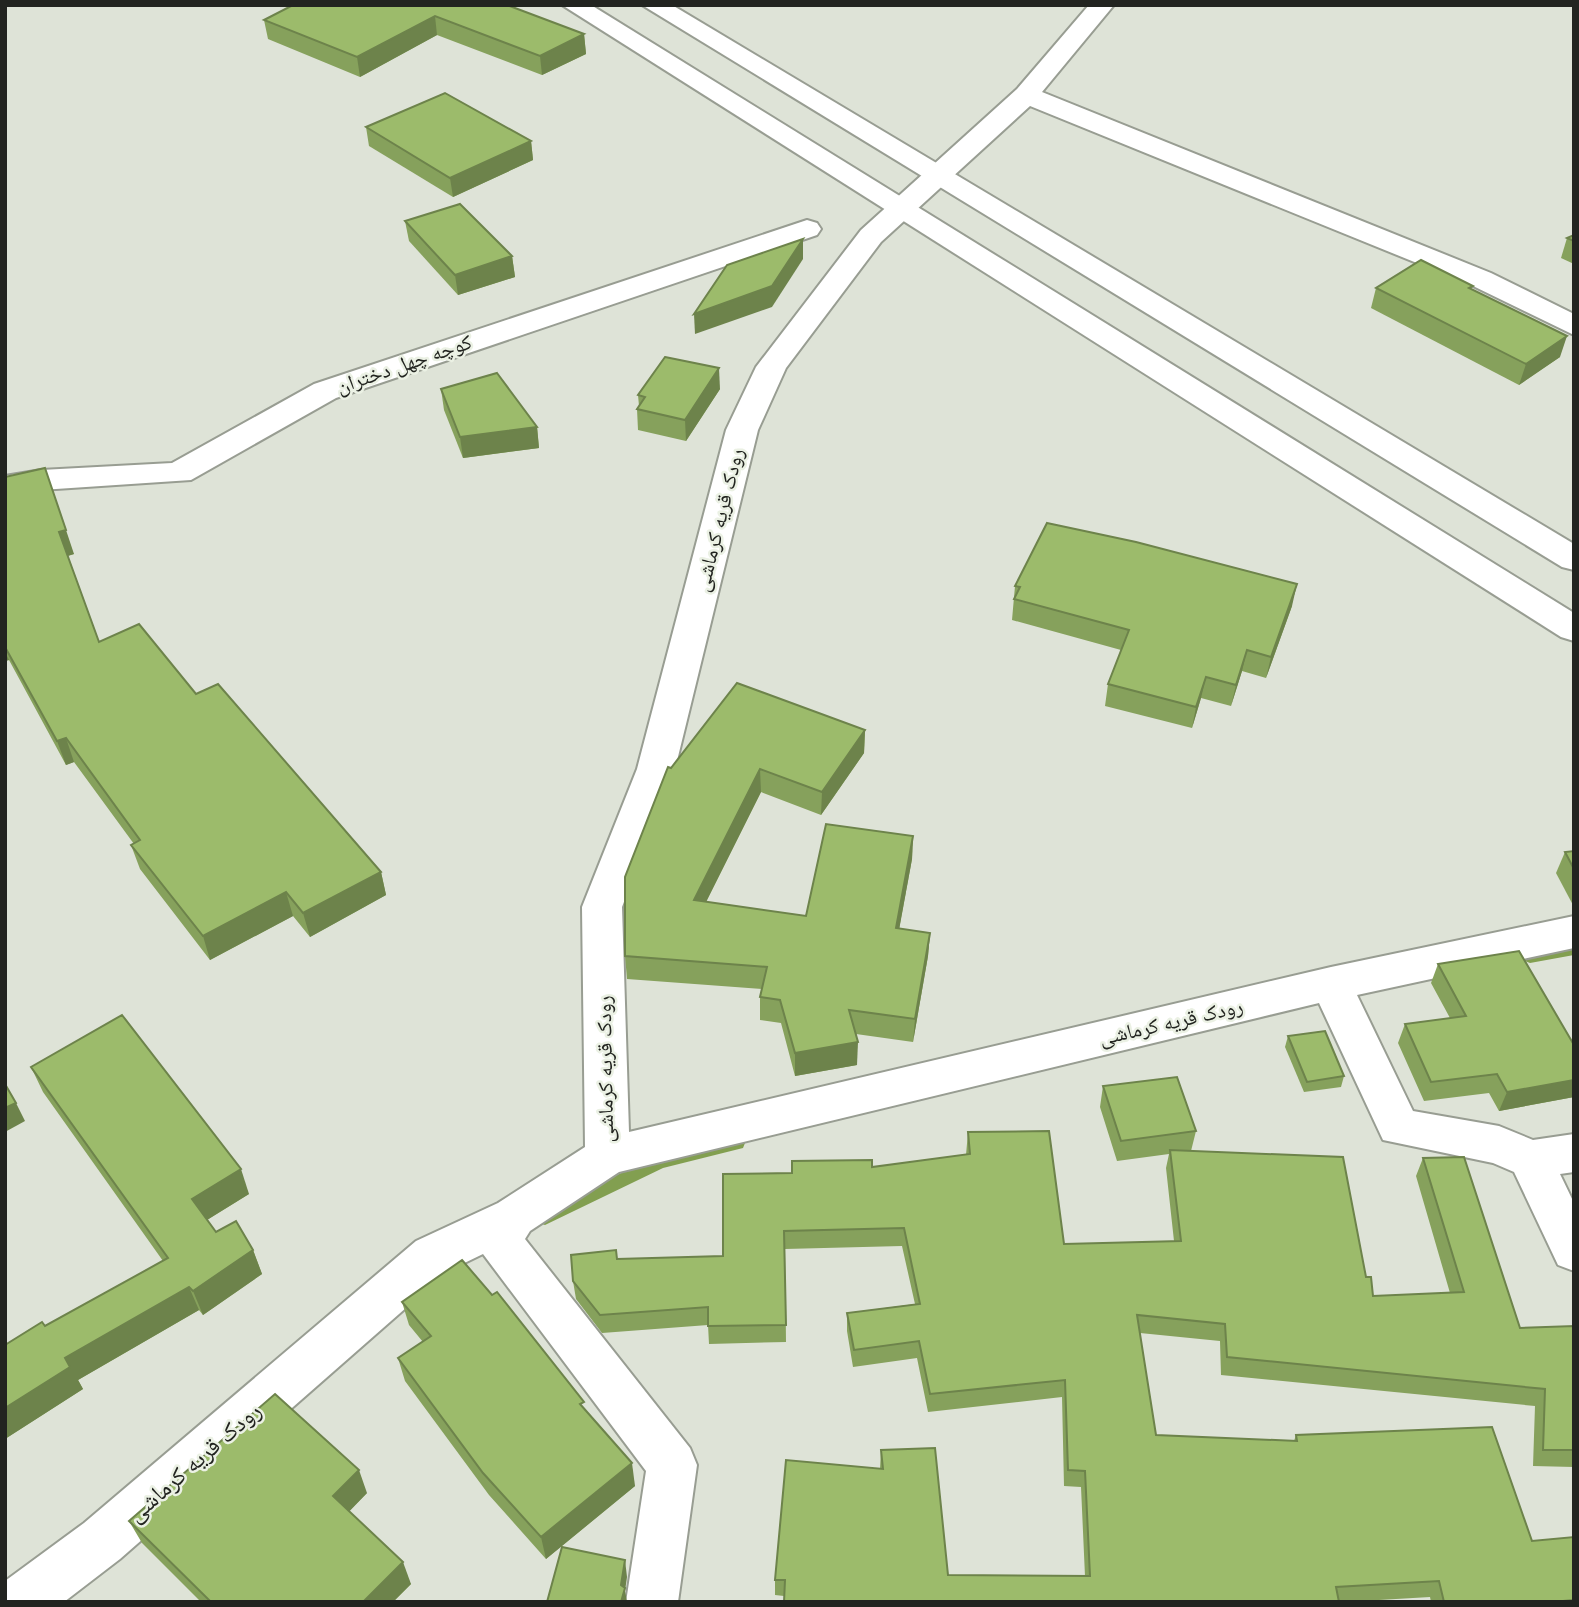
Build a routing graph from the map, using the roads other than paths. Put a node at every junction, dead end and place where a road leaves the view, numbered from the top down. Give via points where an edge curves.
1 (574, 5) edge
2 (654, 5) edge
3 (1102, 5) edge
4 (1026, 95) junction
5 (938, 176) junction
6 (901, 209) junction
7 (807, 229) dead end
8 (1574, 326) edge
9 (5, 486) edge
10 (1574, 559) edge
11 (1574, 629) edge
12 (1574, 932) edge
13 (1331, 984) junction
14 (1574, 1153) edge
15 (607, 1156) junction
16 (1530, 1158) junction
17 (514, 1217) junction
18 (1574, 1251) edge
19 (21, 1602) edge
20 (652, 1602) edge

1 - 6 street
2 - 5 street
3 - 4 street, رودک قریه کرماشی
4 - 5 street, رودک قریه کرماشی
4 - 8 street via 1481,279
5 - 6 street, رودک قریه کرماشی
5 - 10 street
6 - 11 street
6 - 15 street, رودک قریه کرماشی via 871,236 771,367 742,430 656,769 601,907
7 - 9 street, کوچه چهل دختران via 325,391 179,473
12 - 13 street, رودک قریه کرماشی
13 - 15 street, رودک قریه کرماشی
13 - 16 street via 1399,1127 1499,1145
14 - 16 street
15 - 17 street, رودک قریه کرماشی
16 - 18 street
17 - 19 street, رودک قریه کرماشی via 432,1256 103,1541
17 - 20 street via 499,1240 672,1465

